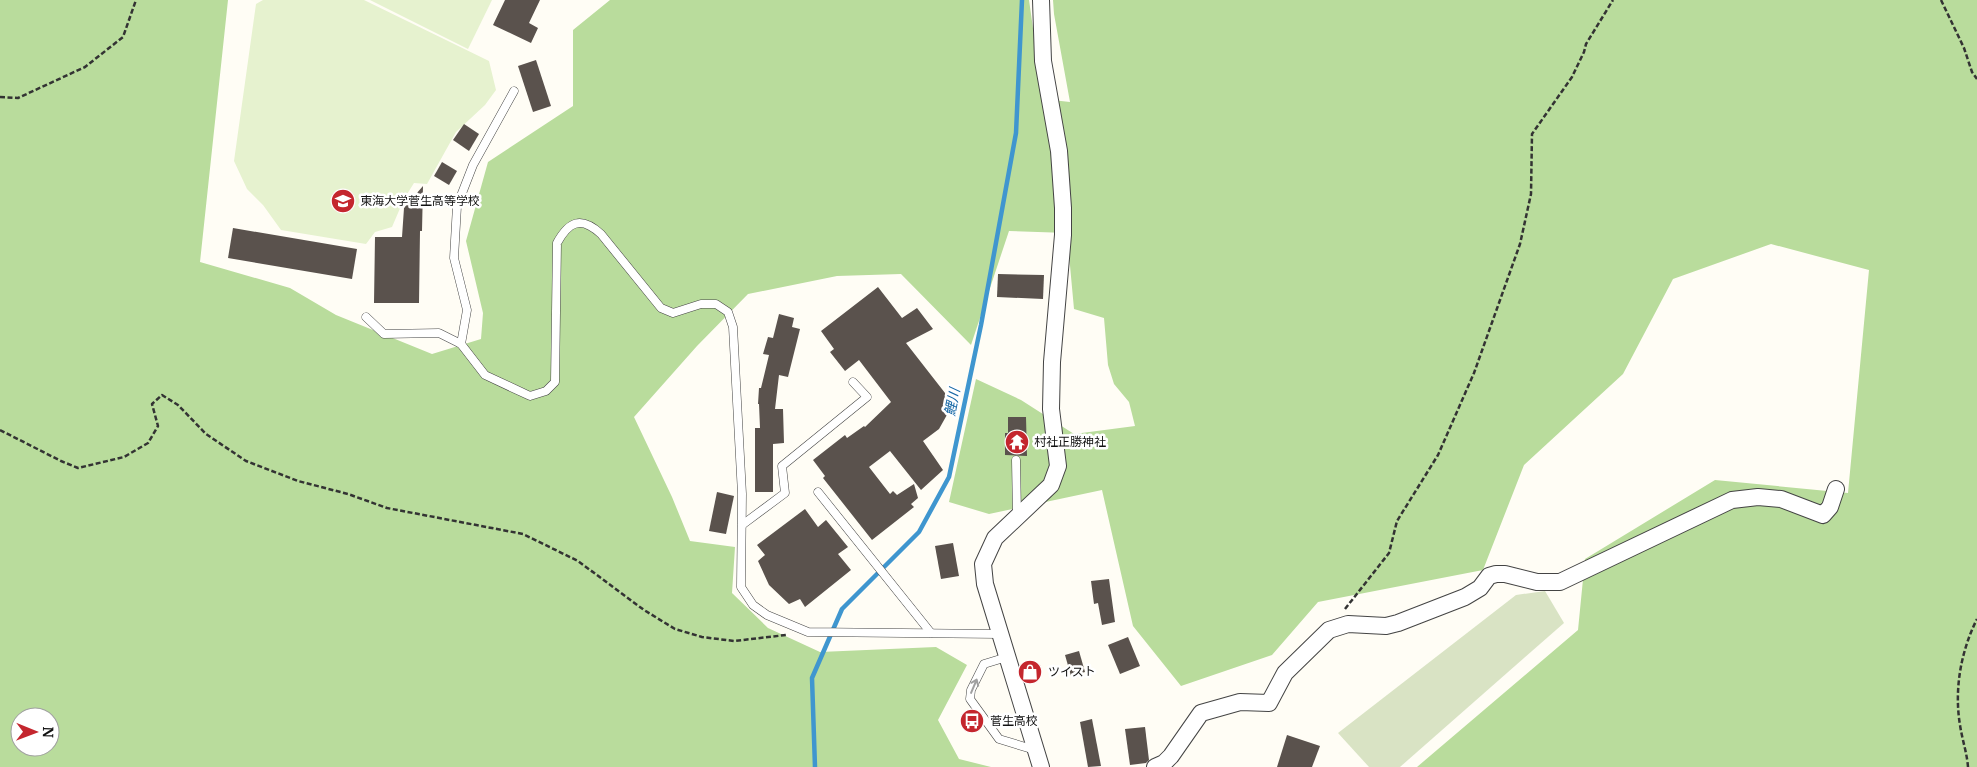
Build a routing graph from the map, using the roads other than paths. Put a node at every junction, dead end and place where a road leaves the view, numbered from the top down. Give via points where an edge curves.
1 (1042, 0) edge
2 (514, 91) dead end
3 (366, 317) dead end
4 (461, 344) junction
5 (853, 382) dead end
6 (1016, 460) dead end
7 (1836, 489) dead end
8 (818, 492) dead end
9 (1017, 518) junction
10 (742, 525) junction
11 (931, 633) junction
12 (999, 634) junction
13 (1007, 657) junction
14 (1035, 750) junction
15 (1041, 767) edge
16 (1155, 767) edge

1 - 9 street via 1043,60 1058,151 1063,235 1052,362 1051,409 1058,466 1051,485
2 - 4 lane via 473,165 457,206 454,258 467,310
3 - 4 lane via 384,334 439,333
4 - 10 lane via 485,375 530,396 546,391 555,382 558,244 565,230 578,222 591,225 601,234 661,308 673,313 701,304 716,304 728,312 733,327
5 - 10 lane via 867,398 782,466 785,492
6 - 9 lane
7 - 16 street via 1830,507 1823,515 1781,499 1732,500 1560,582 1536,582 1496,574 1489,576 1480,588 1465,597 1398,623 1386,626 1348,624 1329,630 1286,674 1269,703 1240,702 1201,713 1171,756
8 - 11 lane
9 - 12 street via 995,538 983,564 985,584
10 - 11 lane via 741,588 753,605 767,615 811,632
11 - 12 lane
12 - 13 street
13 - 14 street
14 -> 13 lane via 999,739 970,699 984,664
14 - 15 street

